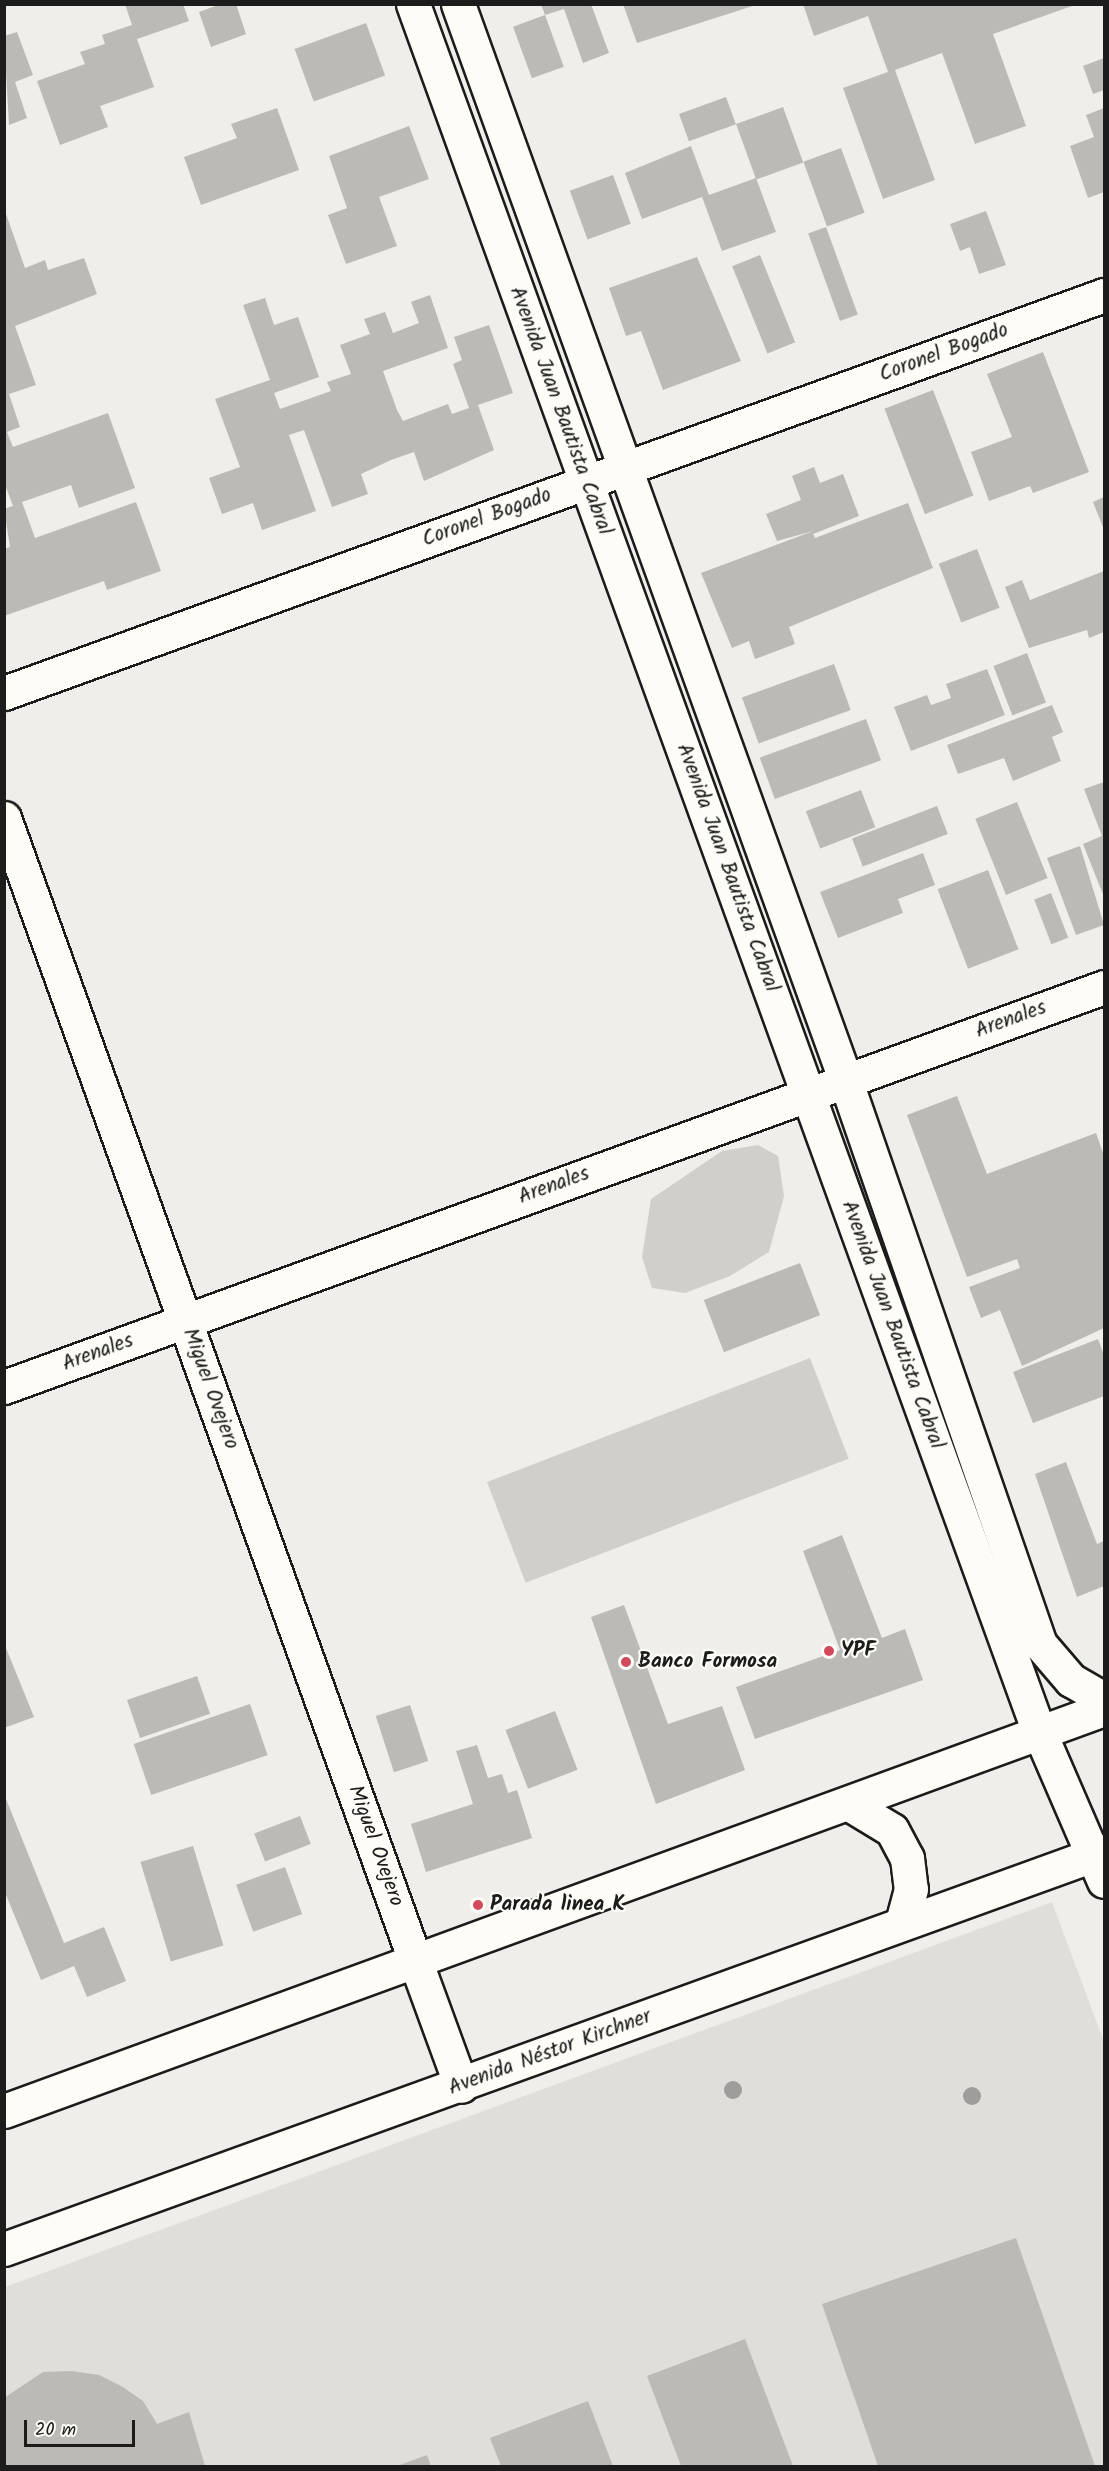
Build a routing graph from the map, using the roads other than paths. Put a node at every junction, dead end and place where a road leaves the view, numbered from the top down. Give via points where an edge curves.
1 (413, 4) edge
2 (458, 4) edge
3 (1104, 295) edge
4 (624, 469) junction
5 (586, 483) junction
6 (4, 693) edge
7 (4, 818) edge
8 (1104, 987) edge
9 (845, 1079) junction
10 (808, 1092) junction
11 (186, 1322) junction
12 (4, 1387) edge
13 (1104, 1699) edge
14 (1104, 1709) edge
15 (1040, 1732) junction
16 (849, 1804) junction
17 (1101, 1862) edge
18 (902, 1923) junction
19 (415, 1960) junction
20 (461, 2086) junction
21 (4, 2111) edge
22 (4, 2249) edge

1 - 5 main road, Avenida Juan Bautista Cabral
2 - 4 main road, Avenida Juan Bautista Cabral
3 - 4 main road, Coronel Bogado
4 - 5 main road, Coronel Bogado
4 - 9 main road, Avenida Juan Bautista Cabral
5 - 6 main road, Coronel Bogado
5 - 10 main road, Avenida Juan Bautista Cabral
7 - 11 main road, Miguel Ovejero
8 - 9 main road, Arenales
9 - 10 main road, Arenales
9 - 13 main road, Avenida Juan Bautista Cabral via 1040,1644 1071,1680
10 - 11 main road, Arenales
10 - 15 main road, Avenida Juan Bautista Cabral
11 - 12 main road, Arenales
11 - 19 main road, Miguel Ovejero
14 - 15 main road
15 - 16 main road
15 - 17 main road, Avenida Juan Bautista Cabral
16 - 18 main road via 892,1830 907,1858 911,1889
16 - 19 main road
17 - 18 main road, Avenida Néstor Kirchner
18 - 20 main road, Avenida Néstor Kirchner
19 - 20 main road, Miguel Ovejero
19 - 21 main road
20 - 22 main road, Avenida Néstor Kirchner

